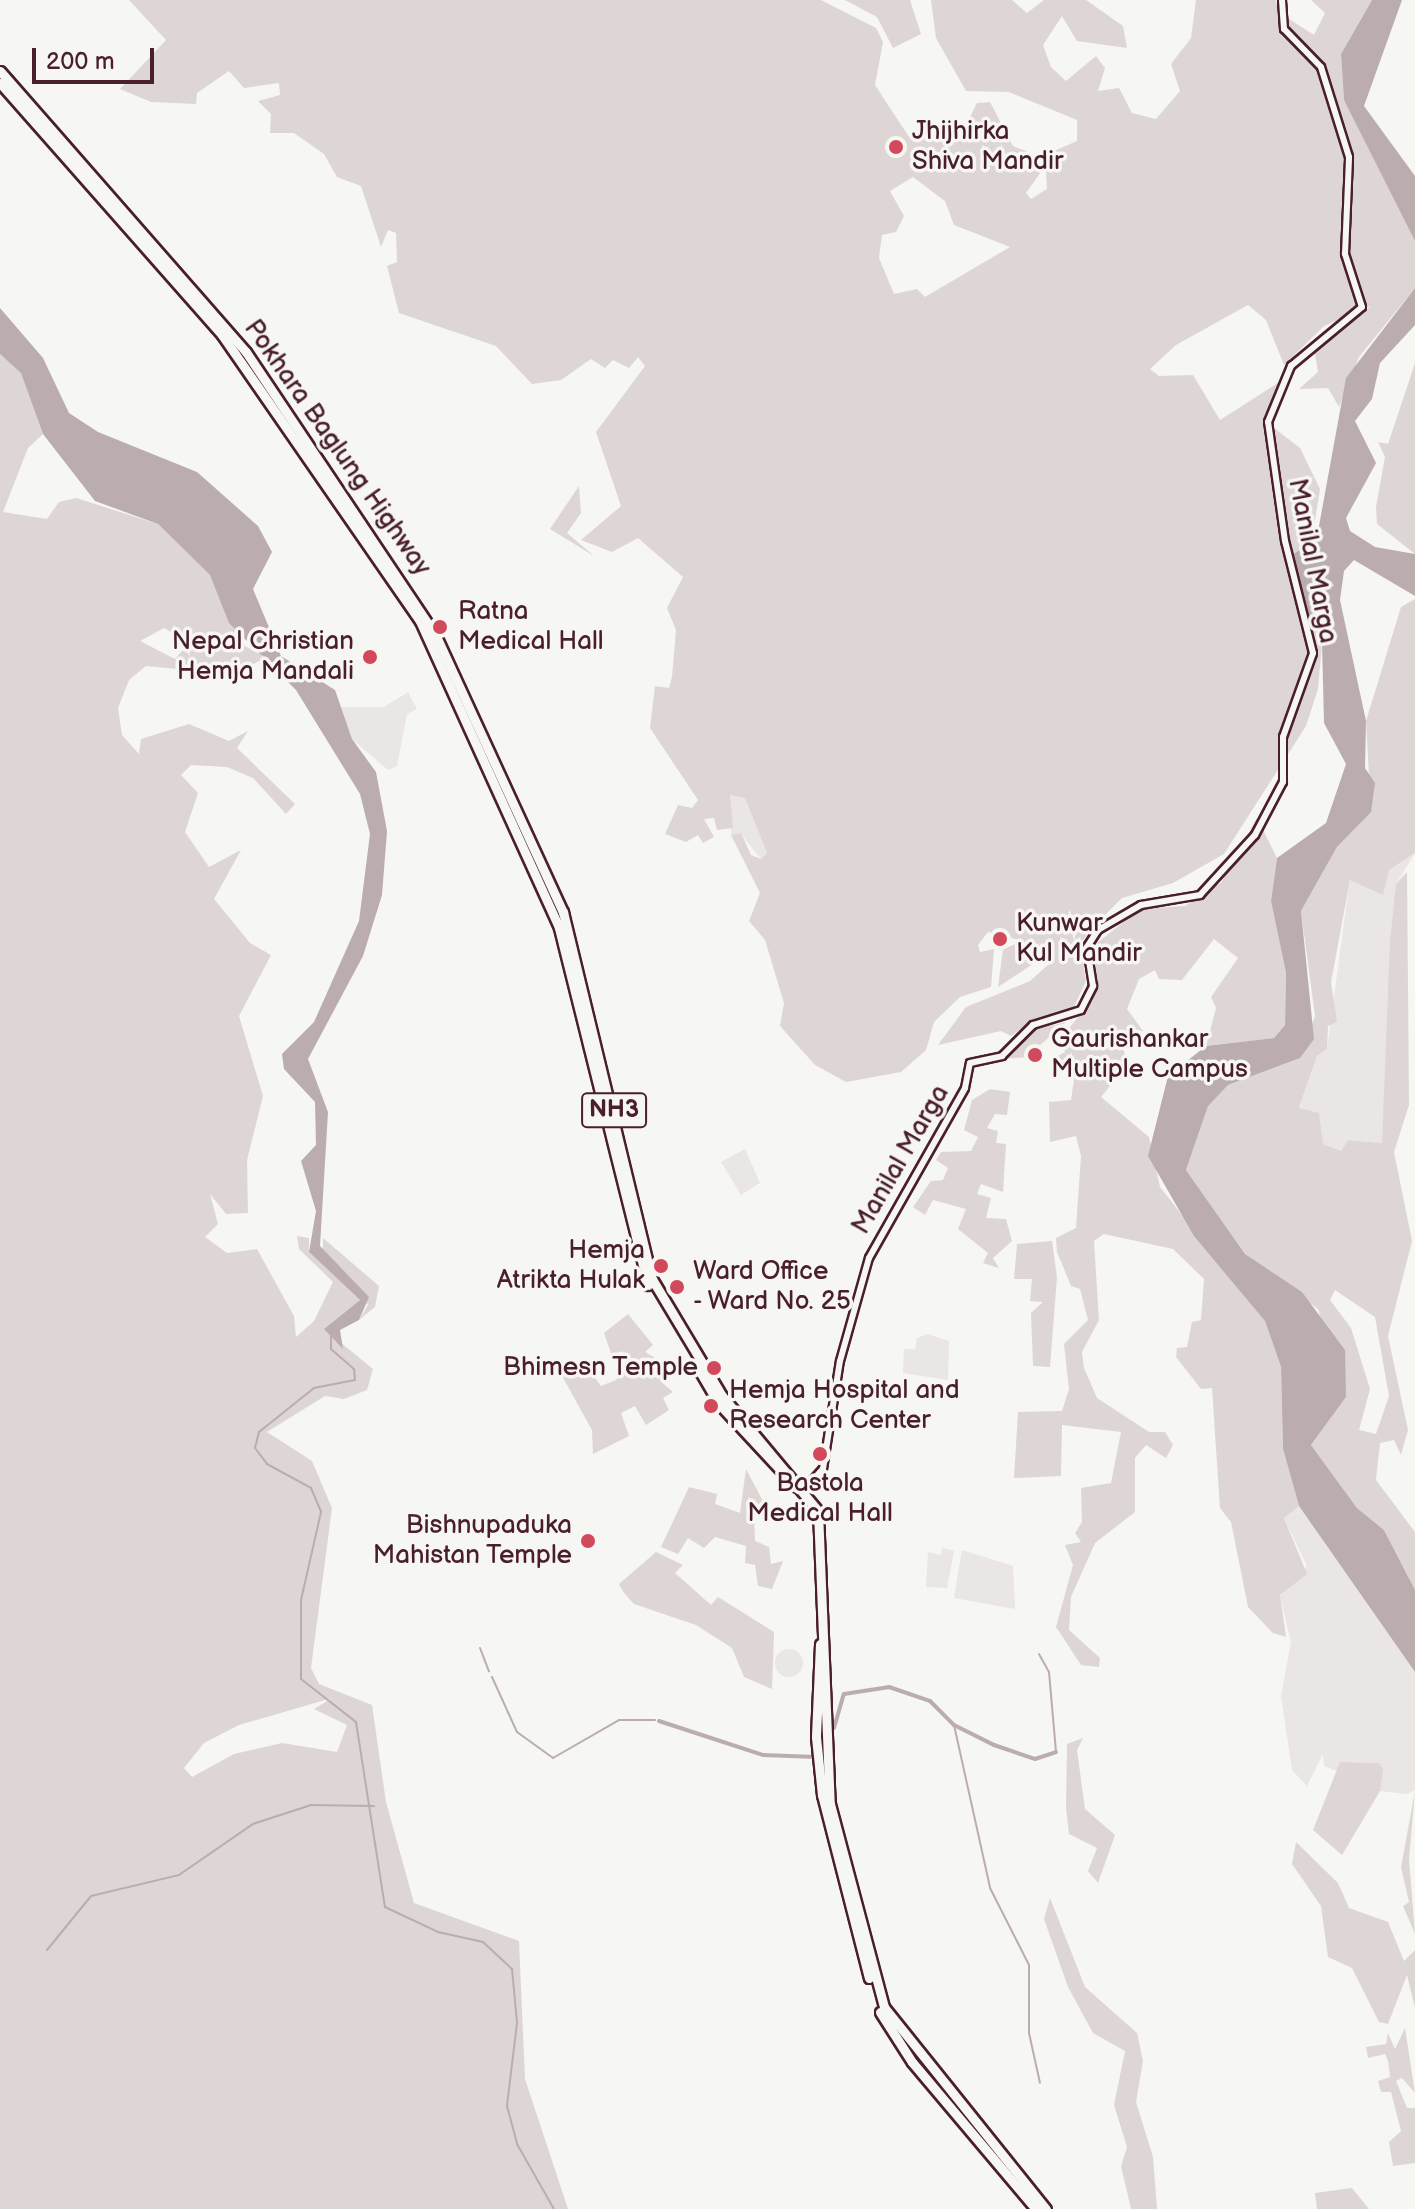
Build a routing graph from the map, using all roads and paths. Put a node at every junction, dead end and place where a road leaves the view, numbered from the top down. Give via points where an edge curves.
1 (1282, 0) edge
2 (0, 71) edge
3 (0, 83) edge
4 (603, 1079) junction
5 (803, 1491) junction
6 (1036, 2209) edge
7 (1046, 2209) edge

1 - 5 street, Manilal Marga via 1284,29 1321,67 1349,157 1345,254 1362,307 1291,366 1268,422 1285,541 1313,653 1283,737 1283,782 1255,835 1200,895 1141,905 1098,930 1087,947 1093,986 1081,1010 1033,1025 1002,1056 970,1063 965,1088 869,1258 840,1361 823,1469
2 - 4 highway, Pokhara Baglung Highway / NH3 via 246,352 410,589 555,890
3 - 4 highway, Pokhara Baglung Highway via 222,335 412,608 537,869
4 - 5 highway, Pokhara Baglung Highway via 639,1266 719,1398
5 - 6 highway, Pokhara Baglung Highway via 816,1530 816,1737 825,1816 874,1995 904,2052
5 - 7 highway, Pokhara Baglung Highway via 819,1520 830,1804 884,2007

